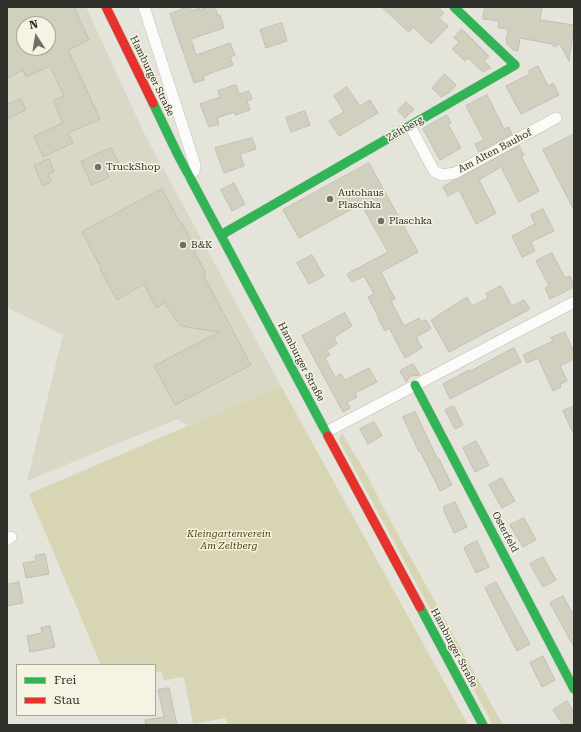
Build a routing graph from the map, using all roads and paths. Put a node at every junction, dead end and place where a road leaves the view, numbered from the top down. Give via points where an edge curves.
1 (106, 7) edge
2 (144, 7) edge
3 (454, 7) edge
4 (556, 118) dead end
5 (410, 126) junction
6 (189, 175) junction
7 (221, 235) junction
8 (573, 306) edge
9 (415, 385) junction
10 (326, 432) junction
11 (574, 688) edge
12 (483, 725) edge

1 - 6 main road, Hamburger Straße
2 - 6 street via 195,165 194,171
3 - 5 main road, Zeltberg via 515,64
4 - 5 street, Am Alten Bauhof via 455,173 442,175 434,171
5 - 7 main road, Zeltberg
6 - 7 main road, Hamburger Straße
7 - 10 main road, Hamburger Straße
8 - 9 street
9 - 10 street
9 - 11 main road, Osterfeld
10 - 12 main road, Hamburger Straße

